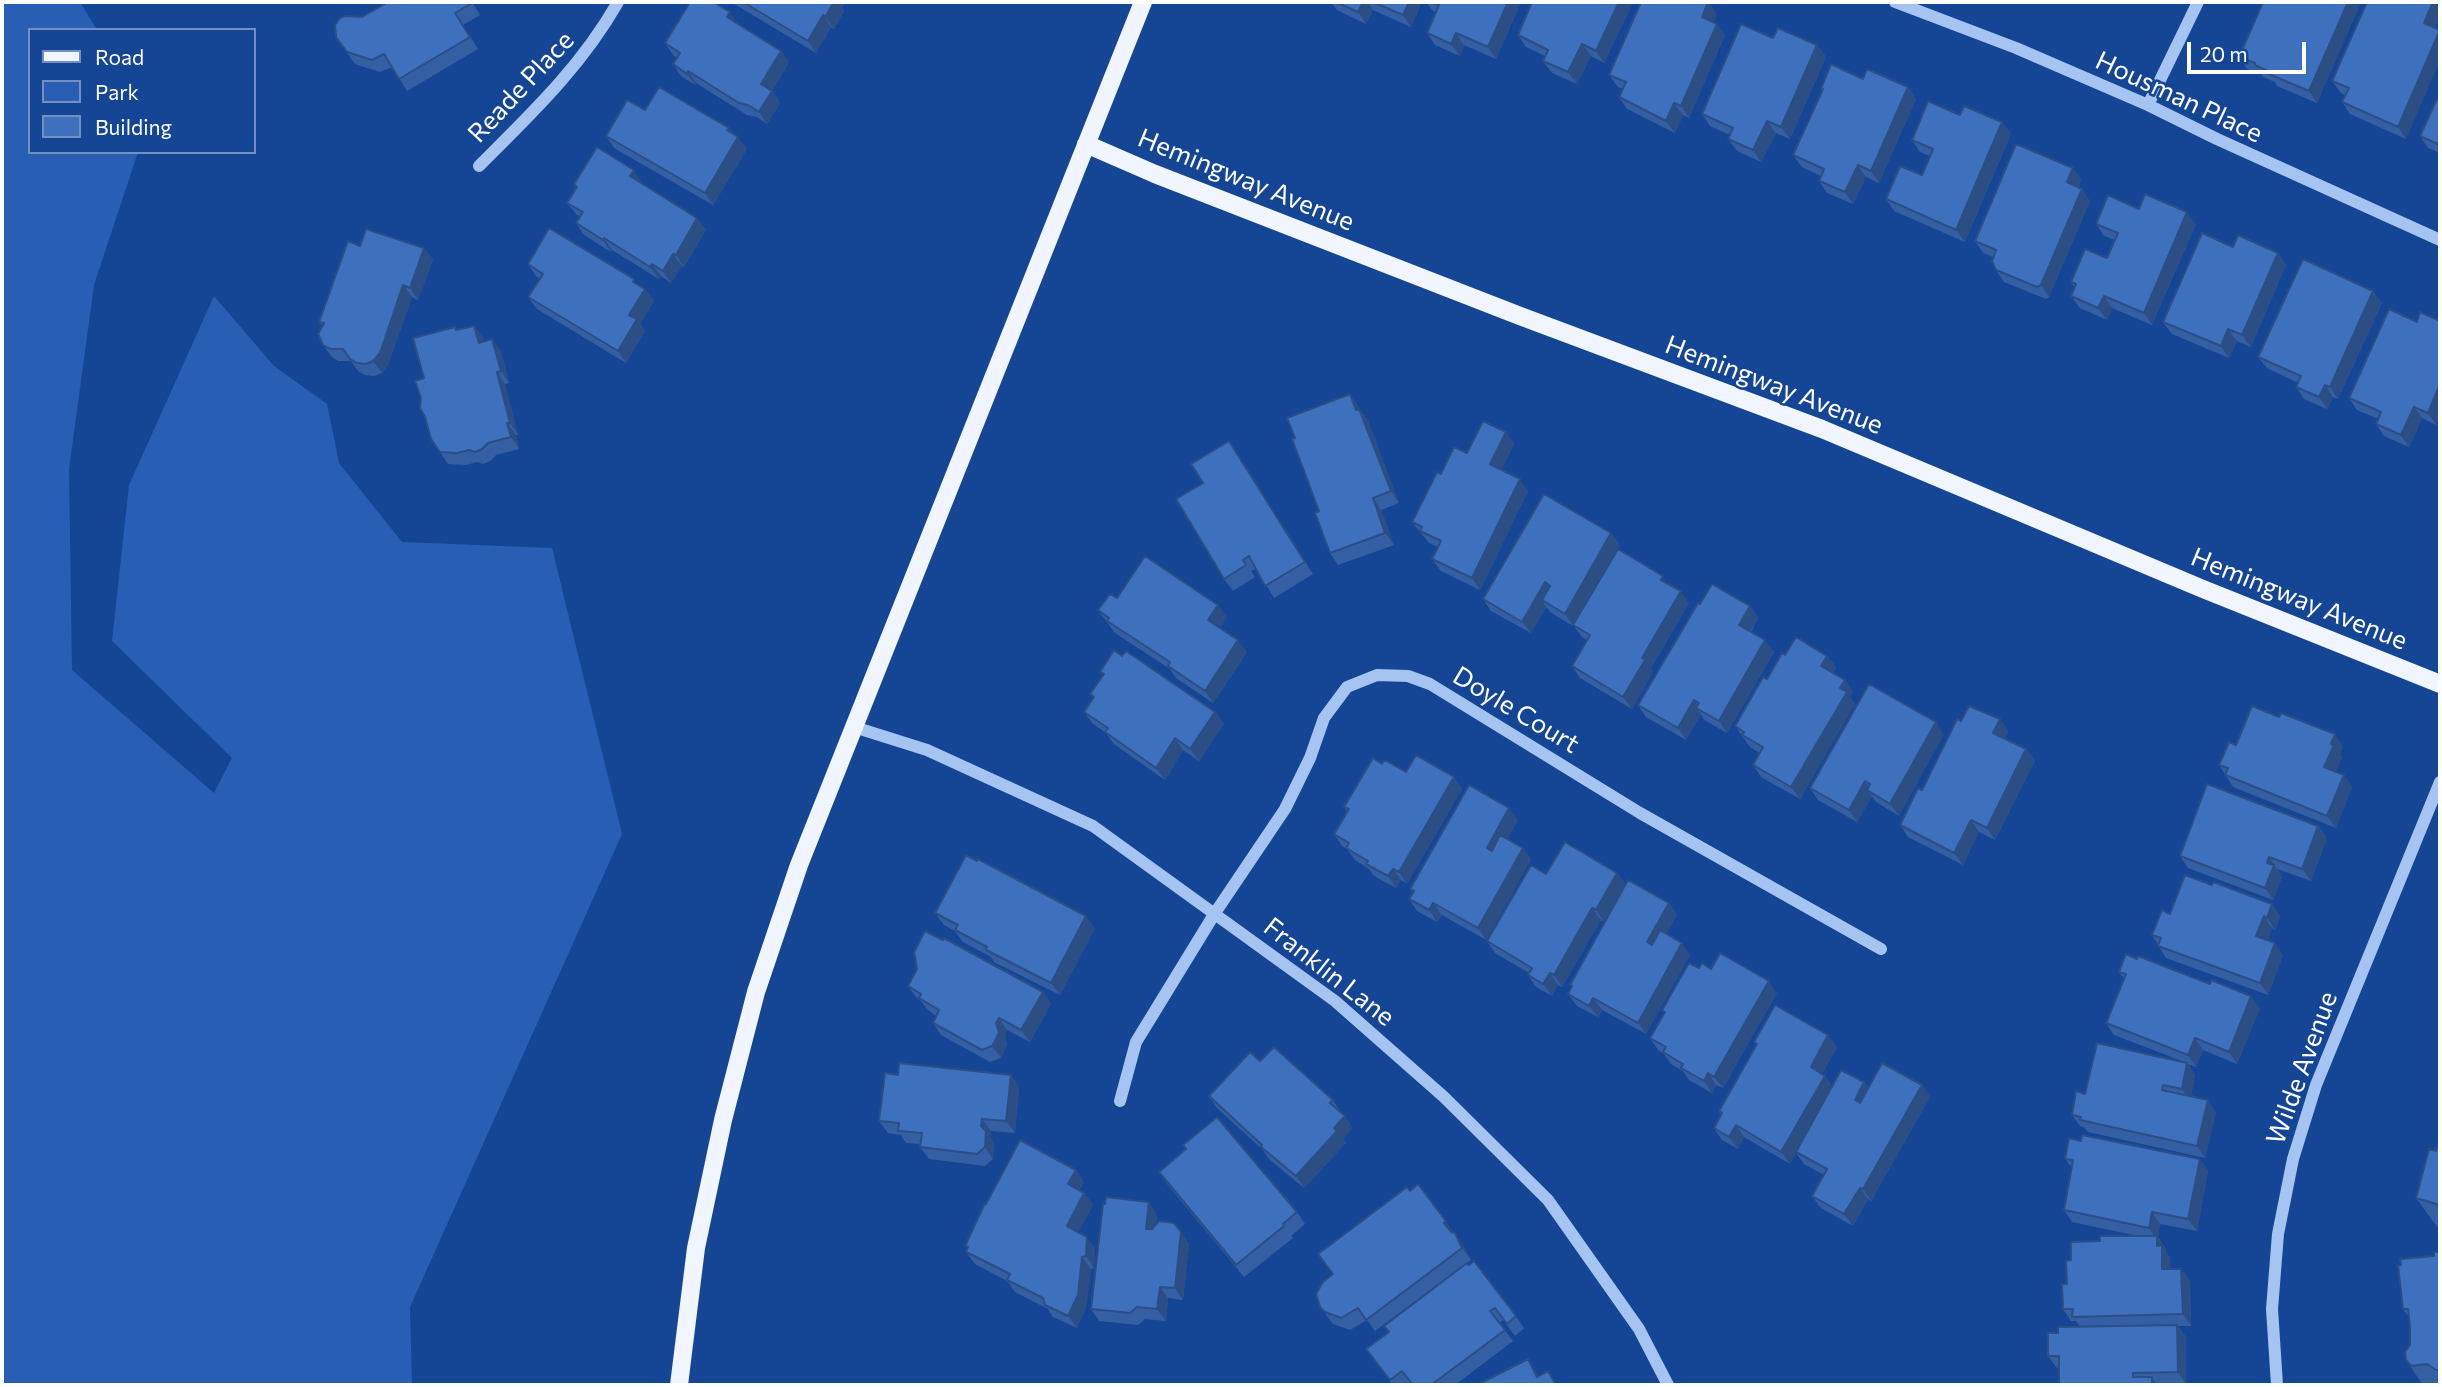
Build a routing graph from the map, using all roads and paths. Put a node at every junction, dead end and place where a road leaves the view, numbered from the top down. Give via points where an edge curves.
1 (618, 2) edge
2 (1143, 2) edge
3 (1895, 2) edge
4 (2198, 2) edge
5 (2148, 105) junction
6 (1086, 144) junction
7 (479, 166) dead end
8 (2440, 240) edge
9 (2440, 684) edge
10 (854, 727) junction
11 (2440, 782) edge
12 (1215, 913) junction
13 (1881, 949) dead end
14 (1120, 1101) dead end
15 (679, 1385) edge
16 (1668, 1385) edge
17 (2277, 1385) edge

1 - 7 street, Reade Place via 598,36 552,93
2 - 6 main road
3 - 5 street, Housman Place
4 - 5 street
5 - 8 street, Housman Place
6 - 9 main road, Hemingway Avenue via 1520,316 1822,429
6 - 10 main road
10 - 12 street, Franklin Lane via 927,750 1093,826
10 - 15 main road via 799,864 755,992 696,1248
11 - 17 street, Wilde Avenue via 2316,1085 2292,1159 2278,1234 2272,1309
12 - 13 street, Doyle Court via 1285,809 1324,718 1347,687 1377,675 1408,676 1430,684 1640,813
12 - 14 street, Doyle Court via 1136,1042
12 - 16 street, Franklin Lane via 1335,1001 1444,1097 1548,1200 1639,1329

